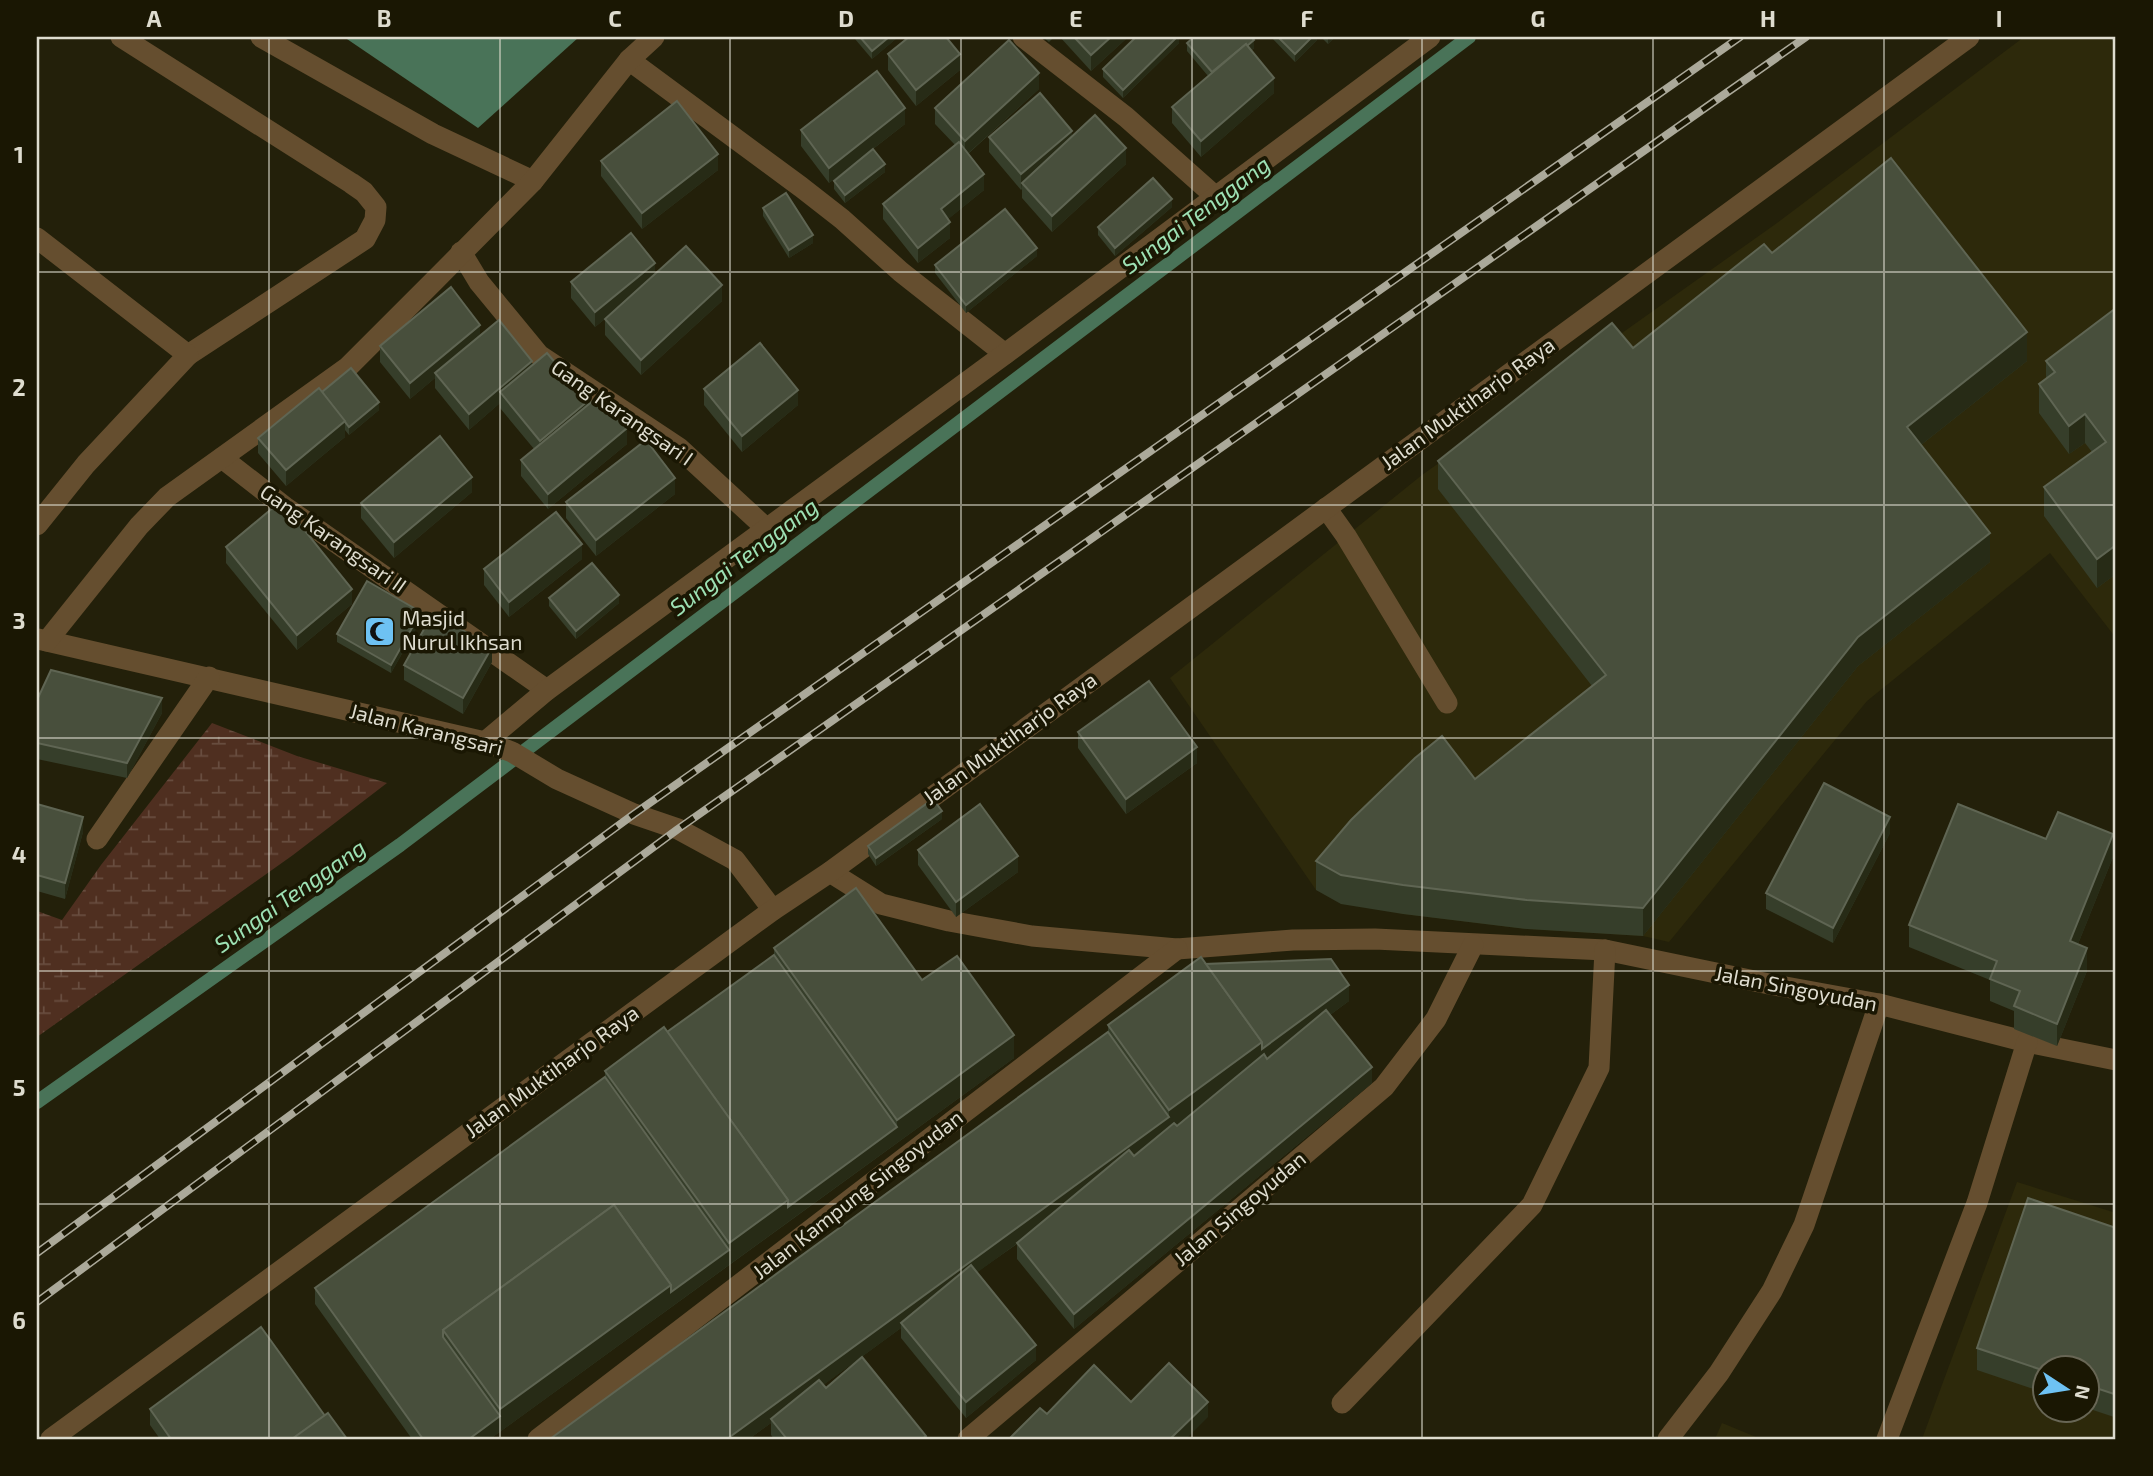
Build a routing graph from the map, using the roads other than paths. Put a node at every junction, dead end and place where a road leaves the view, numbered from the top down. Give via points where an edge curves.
1 (121, 37) edge
2 (261, 37) edge
3 (654, 37) edge
4 (1024, 37) edge
5 (1430, 37) edge
6 (1969, 37) edge
7 (629, 60) junction
8 (533, 181) junction
9 (1216, 197) junction
10 (37, 238) edge
11 (461, 253) junction
12 (1006, 354) junction
13 (188, 355) junction
14 (222, 458) junction
15 (1326, 508) junction
16 (37, 525) edge
17 (768, 530) junction
18 (42, 640) edge
19 (209, 677) junction
20 (547, 690) junction
21 (1447, 703) dead end
22 (491, 744) junction
23 (96, 839) dead end
24 (830, 872) junction
25 (773, 910) junction
26 (1473, 945) junction
27 (1177, 950) junction
28 (1605, 950) junction
29 (1879, 1004) junction
30 (2027, 1042) junction
31 (2116, 1060) edge
32 (1342, 1403) dead end
33 (51, 1439) edge
34 (538, 1439) edge
35 (968, 1439) edge
36 (1668, 1439) edge
37 (1887, 1439) edge

1 - 13 street via 351,183 376,207 365,239
2 - 8 street via 433,134
3 - 7 street
4 - 9 street via 1126,117
5 - 9 street
6 - 15 street, Jalan Muktiharjo Raya
7 - 8 street
7 - 12 street via 842,219
8 - 11 street
9 - 12 street
10 - 13 street
11 - 14 street via 348,367
11 - 17 street, Gang Karangsari I via 539,355 679,448
12 - 17 street
13 - 16 street via 86,464
14 - 18 street via 167,497
14 - 20 street, Gang Karangsari II
15 - 21 street
15 - 24 street, Jalan Muktiharjo Raya
17 - 20 street
18 - 19 street, Jalan Karangsari
19 - 22 street, Jalan Karangsari
19 - 23 street
20 - 22 street
22 - 25 street, Jalan Karangsari via 557,779 678,829 735,860
24 - 25 street, Jalan Muktiharjo Raya
24 - 27 street, Jalan Singoyudan via 881,904 949,921 1032,936
25 - 33 street, Jalan Muktiharjo Raya
26 - 27 street, Jalan Singoyudan via 1293,940
26 - 28 street, Jalan Singoyudan
26 - 35 street, Jalan Singoyudan via 1436,1019 1384,1087
27 - 34 street, Jalan Kampung Singoyudan
28 - 29 street, Jalan Singoyudan
28 - 32 street via 1600,1068 1532,1205
29 - 30 street, Jalan Singoyudan
29 - 36 street via 1804,1225 1772,1291
30 - 31 street, Jalan Singoyudan
30 - 37 street via 1977,1203

